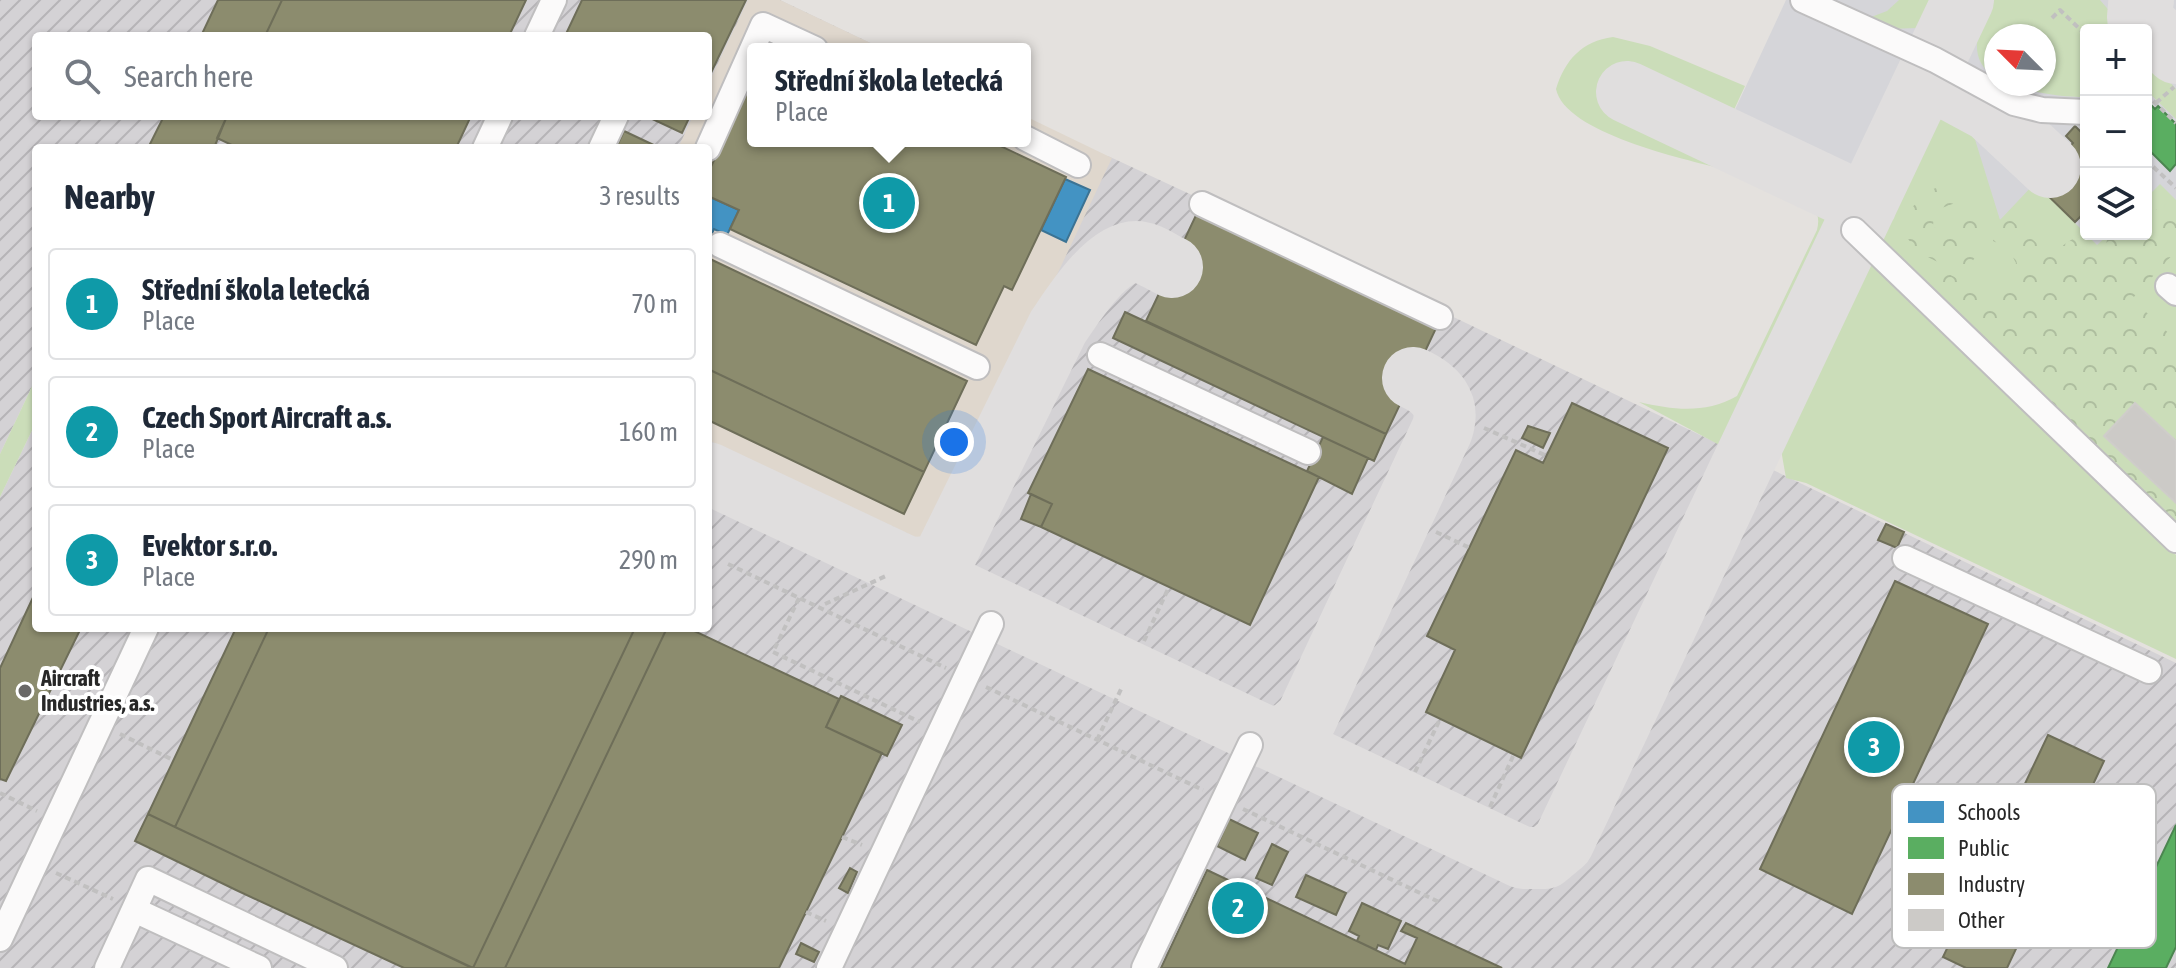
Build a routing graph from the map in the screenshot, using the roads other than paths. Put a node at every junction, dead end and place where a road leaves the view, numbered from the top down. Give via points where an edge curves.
1 (554, 0) edge
2 (1803, 0) edge
3 (539, 32) edge
4 (755, 43) edge
5 (802, 43) edge
6 (747, 61) edge
7 (2080, 112) edge
8 (498, 120) edge
9 (614, 120) edge
10 (1031, 141) edge
11 (487, 144) edge
12 (603, 144) edge
13 (710, 144) edge
14 (1078, 165) dead end
15 (1202, 204) dead end
16 (1854, 230) dead end
17 (720, 245) dead end
18 (1440, 317) dead end
19 (1100, 355) dead end
20 (977, 367) dead end
21 (1308, 452) dead end
22 (2176, 540) edge
23 (1905, 558) dead end
24 (991, 624) dead end
25 (144, 632) edge
26 (2149, 671) dead end
27 (1250, 745) dead end
28 (137, 911) junction
29 (5, 913) edge
30 (0, 939) edge
31 (107, 968) edge
32 (259, 968) edge
33 (335, 968) edge
34 (829, 968) edge
35 (1144, 968) edge

1 - 3 street
2 - 7 street via 2014,103
4 - 5 street via 763,25
6 - 13 street
8 - 11 street
9 - 12 street
10 - 14 street
15 - 18 street
16 - 22 street
17 - 20 street
19 - 21 street
23 - 26 street
24 - 34 street
25 - 29 street via 32,870
27 - 35 street
28 - 31 street
28 - 32 street
28 - 33 street via 148,879
29 - 30 street

